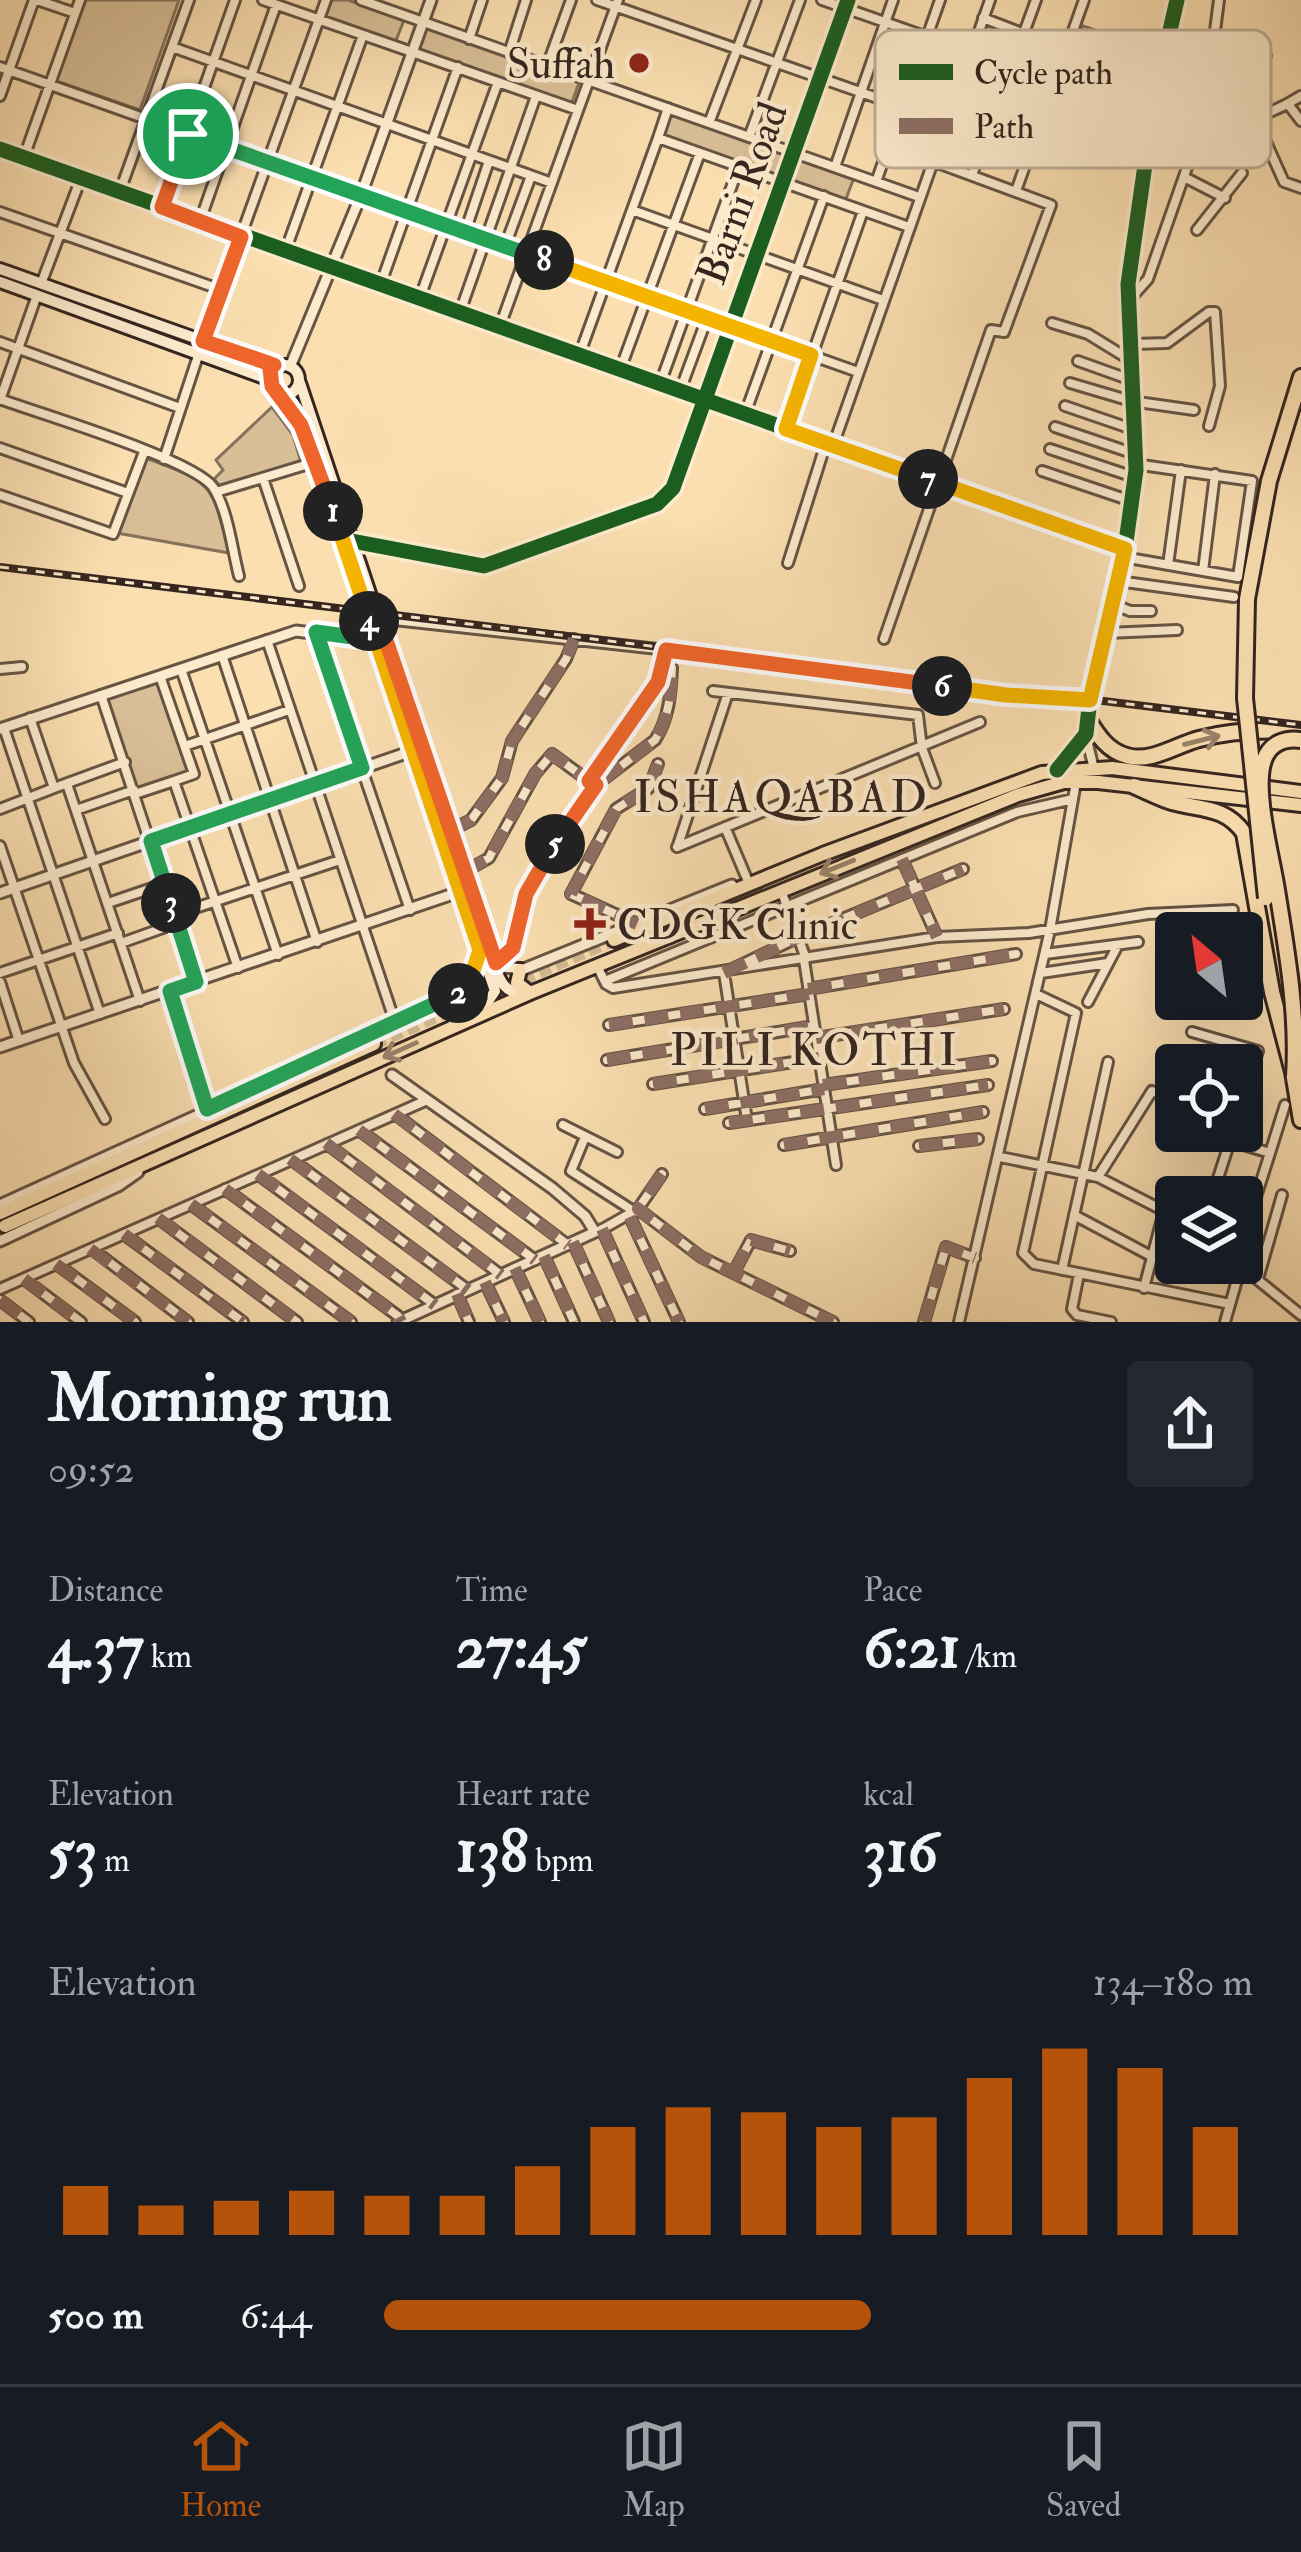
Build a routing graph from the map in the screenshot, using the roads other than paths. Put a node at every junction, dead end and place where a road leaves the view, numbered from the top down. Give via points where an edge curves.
1 (36, 0) edge
2 (80, 0) edge
3 (190, 0) edge
4 (235, 0) edge
5 (263, 0) edge
6 (326, 0) edge
7 (361, 0) edge
8 (430, 0) edge
9 (482, 0) edge
10 (526, 0) edge
11 (571, 0) edge
12 (597, 0) edge
13 (756, 0) edge
14 (800, 0) edge
15 (822, 0) edge
16 (893, 0) edge
17 (940, 0) edge
18 (990, 0) edge
19 (1036, 0) edge
20 (1084, 0) edge
21 (1177, 0) edge
22 (1219, 0) edge
23 (373, 2) edge
24 (617, 3) edge
25 (847, 4) edge
26 (276, 5) junction
27 (75, 14) junction
28 (983, 18) junction
29 (318, 20) junction
30 (422, 22) junction
31 (885, 22) junction
32 (882, 30) edge
33 (907, 30) edge
34 (929, 30) edge
35 (978, 30) edge
36 (1014, 30) edge
37 (1025, 30) edge
38 (1073, 30) edge
39 (1168, 30) edge
40 (1214, 30) edge
41 (363, 35) junction
42 (469, 39) junction
43 (172, 47) junction
44 (737, 49) junction
45 (875, 50) edge
46 (412, 51) junction
47 (509, 52) junction
48 (213, 62) junction
49 (778, 63) junction
50 (547, 66) junction
51 (458, 67) junction
52 (5, 69) edge
53 (251, 76) junction
54 (820, 78) junction
55 (589, 80) junction
56 (498, 82) junction
57 (51, 84) junction
58 (292, 92) junction
59 (860, 92) junction
60 (0, 95) edge
61 (536, 95) junction
62 (1301, 96) edge
63 (875, 97) edge
64 (1288, 104) junction
65 (337, 107) junction
66 (668, 108) junction
67 (578, 110) junction
68 (1271, 115) edge
69 (145, 118) junction
70 (1301, 121) edge
71 (709, 123) junction
72 (385, 124) junction
73 (188, 134) junction
74 (749, 137) junction
75 (658, 138) junction
76 (433, 141) junction
77 (225, 148) junction
78 (0, 149) edge
79 (700, 152) junction
80 (793, 152) junction
81 (1271, 153) edge
82 (471, 154) junction
83 (24, 158) junction
84 (489, 161) junction
85 (267, 164) junction
86 (739, 166) junction
87 (835, 167) junction
88 (881, 168) edge
89 (929, 168) edge
90 (951, 168) edge
91 (975, 168) edge
92 (1024, 168) edge
93 (1146, 168) edge
94 (1187, 168) edge
95 (512, 169) junction
96 (1242, 172) dead end
97 (531, 176) junction
98 (972, 176) junction
99 (1184, 177) junction
100 (81, 178) junction
101 (312, 179) junction
102 (783, 182) junction
103 (876, 182) junction
104 (552, 183) junction
105 (1301, 188) edge
106 (120, 191) junction
107 (1016, 191) junction
108 (361, 195) junction
109 (824, 196) junction
110 (919, 197) junction
111 (1226, 197) junction
112 (162, 207) junction
113 (632, 210) junction
114 (863, 211) junction
115 (0, 212) edge
116 (407, 212) junction
117 (200, 221) junction
118 (445, 225) junction
119 (674, 225) junction
120 (909, 227) junction
121 (1197, 230) dead end
122 (465, 232) junction
123 (61, 233) junction
124 (241, 237) junction
125 (486, 239) junction
126 (713, 239) junction
127 (505, 246) junction
128 (285, 252) junction
129 (527, 254) junction
130 (757, 255) junction
131 (332, 268) junction
132 (0, 269) edge
133 (798, 269) junction
134 (0, 282) edge
135 (606, 283) junction
136 (838, 284) junction
137 (380, 286) junction
138 (39, 289) junction
139 (222, 290) junction
140 (647, 297) junction
141 (884, 299) junction
142 (419, 300) junction
143 (1130, 300) junction
144 (688, 311) junction
145 (460, 315) junction
146 (707, 318) junction
147 (1052, 322) dead end
148 (732, 326) junction
149 (499, 329) junction
150 (772, 341) junction
151 (0, 342) edge
152 (1133, 344) junction
153 (201, 347) junction
154 (18, 349) junction
155 (811, 355) junction
156 (579, 356) junction
157 (1078, 361) dead end
158 (1132, 362) junction
159 (274, 365) junction
160 (290, 368) junction
161 (620, 370) junction
162 (858, 372) junction
163 (1301, 377) edge
164 (1131, 380) junction
165 (300, 383) junction
166 (1070, 383) dead end
167 (660, 384) junction
168 (273, 385) junction
169 (680, 391) junction
170 (0, 400) edge
171 (706, 400) junction
172 (1131, 401) junction
173 (1065, 406) dead end
174 (180, 408) junction
175 (1194, 410) dead end
176 (745, 414) junction
177 (1209, 426) dead end
178 (1055, 427) dead end
179 (786, 429) junction
180 (1133, 429) junction
181 (829, 445) junction
182 (0, 448) edge
183 (1050, 449) dead end
184 (143, 452) junction
185 (164, 459) junction
186 (1135, 459) junction
187 (315, 462) junction
188 (1181, 470) junction
189 (1042, 471) dead end
190 (1215, 474) junction
191 (263, 478) junction
192 (1134, 478) junction
193 (936, 482) junction
194 (216, 492) junction
195 (128, 493) junction
196 (0, 495) edge
197 (1131, 501) junction
198 (348, 542) junction
199 (1124, 553) junction
200 (788, 563) dead end
201 (1168, 565) junction
202 (1203, 571) junction
203 (239, 576) dead end
204 (1118, 581) junction
205 (299, 586) dead end
206 (1234, 597) dead end
207 (1113, 604) junction
208 (1151, 611) dead end
209 (373, 619) junction
210 (1177, 630) dead end
211 (316, 632) junction
212 (1106, 633) junction
213 (574, 639) junction
214 (884, 639) dead end
215 (267, 640) junction
216 (375, 640) junction
217 (666, 650) junction
218 (221, 655) junction
219 (662, 666) junction
220 (22, 667) dead end
221 (181, 668) junction
222 (0, 669) edge
223 (160, 676) junction
224 (713, 691) dead end
225 (728, 693) junction
226 (100, 695) junction
227 (1090, 700) junction
228 (290, 710) junction
229 (30, 718) junction
230 (980, 722) dead end
231 (245, 725) junction
232 (1087, 726) junction
233 (2, 729) edge
234 (1301, 736) edge
235 (205, 739) junction
236 (185, 746) junction
237 (922, 748) junction
238 (412, 751) junction
239 (1142, 757) junction
240 (124, 762) junction
241 (658, 764) dead end
242 (362, 768) junction
243 (1112, 768) junction
244 (1094, 769) junction
245 (1057, 770) junction
246 (1077, 775) junction
247 (174, 781) junction
248 (593, 783) junction
249 (935, 783) dead end
250 (68, 784) junction
251 (314, 785) junction
252 (1133, 786) junction
253 (54, 788) junction
254 (135, 792) junction
255 (1301, 792) edge
256 (1274, 795) junction
257 (28, 799) junction
258 (1073, 799) junction
259 (270, 800) junction
260 (1301, 806) edge
261 (0, 809) edge
262 (76, 810) junction
263 (230, 814) junction
264 (190, 827) junction
265 (725, 827) junction
266 (450, 831) junction
267 (151, 841) junction
268 (0, 846) edge
269 (823, 854) junction
270 (902, 859) junction
271 (94, 860) junction
272 (340, 860) junction
273 (963, 869) dead end
274 (464, 872) junction
275 (53, 874) junction
276 (295, 875) junction
277 (747, 879) junction
278 (164, 884) junction
279 (13, 888) junction
280 (255, 888) junction
281 (916, 889) junction
282 (781, 890) junction
283 (0, 892) edge
284 (459, 892) junction
285 (215, 901) junction
286 (108, 903) junction
287 (789, 909) junction
288 (1233, 910) dead end
289 (410, 911) junction
290 (176, 919) junction
291 (637, 924) junction
292 (362, 927) junction
293 (1050, 930) junction
294 (799, 937) junction
295 (119, 938) junction
296 (937, 938) junction
297 (614, 940) tunnel mouth
298 (317, 942) junction
299 (1138, 942) dead end
300 (1118, 944) junction
301 (78, 947) junction
302 (1045, 953) junction
303 (1016, 954) dead end
304 (278, 955) junction
305 (489, 956) junction
306 (38, 960) junction
307 (805, 960) junction
308 (1108, 963) junction
309 (597, 965) junction
310 (238, 968) junction
311 (520, 970) junction
312 (724, 973) junction
313 (1041, 973) junction
314 (0, 977) edge
315 (604, 981) junction
316 (196, 982) junction
317 (170, 991) junction
318 (809, 992) junction
319 (528, 994) junction
320 (1036, 994) junction
321 (140, 1001) junction
322 (449, 1001) junction
323 (1088, 1002) dead end
324 (729, 1006) junction
325 (1004, 1009) dead end
326 (100, 1014) junction
327 (477, 1016) junction
328 (396, 1024) junction
329 (609, 1025) dead end
330 (454, 1026) junction
331 (814, 1026) junction
332 (61, 1027) junction
333 (1192, 1032) dead end
334 (816, 1037) junction
335 (734, 1039) junction
336 (19, 1041) junction
337 (374, 1044) tunnel mouth
338 (1234, 1044) edge
339 (0, 1047) edge
340 (819, 1058) junction
341 (608, 1060) dead end
342 (992, 1060) dead end
343 (1108, 1062) dead end
344 (739, 1070) junction
345 (392, 1075) dead end
346 (1294, 1077) junction
347 (278, 1078) junction
348 (653, 1084) dead end
349 (988, 1084) dead end
350 (824, 1087) junction
351 (1155, 1091) edge
352 (427, 1100) junction
353 (744, 1102) junction
354 (1285, 1105) dead end
355 (207, 1109) junction
356 (705, 1109) dead end
357 (827, 1109) junction
358 (983, 1112) dead end
359 (394, 1114) junction
360 (105, 1119) dead end
361 (747, 1120) junction
362 (1301, 1120) edge
363 (200, 1123) junction
364 (729, 1123) dead end
365 (563, 1125) dead end
366 (359, 1130) junction
367 (173, 1136) junction
368 (584, 1137) junction
369 (832, 1138) junction
370 (978, 1139) dead end
371 (326, 1143) junction
372 (784, 1145) dead end
373 (919, 1146) dead end
374 (1263, 1150) edge
375 (617, 1152) dead end
376 (1270, 1153) junction
377 (1000, 1157) junction
378 (290, 1159) junction
379 (836, 1165) dead end
380 (83, 1166) junction
381 (1042, 1166) junction
382 (258, 1174) junction
383 (662, 1174) dead end
384 (1084, 1174) junction
385 (1263, 1176) edge
386 (1098, 1177) junction
387 (225, 1189) junction
388 (1282, 1195) dead end
389 (191, 1204) junction
390 (1155, 1206) edge
391 (634, 1213) junction
392 (1075, 1215) junction
393 (158, 1219) junction
394 (1, 1221) edge
395 (599, 1231) junction
396 (124, 1234) junction
397 (1155, 1242) edge
398 (571, 1244) junction
399 (90, 1249) junction
400 (790, 1251) dead end
401 (1151, 1256) junction
402 (539, 1258) junction
403 (975, 1258) junction
404 (1263, 1262) edge
405 (56, 1264) junction
406 (515, 1268) junction
407 (1062, 1270) junction
408 (734, 1272) junction
409 (502, 1274) junction
410 (1079, 1274) junction
411 (24, 1279) junction
412 (485, 1282) junction
413 (1263, 1283) edge
414 (1235, 1284) edge
415 (1144, 1288) junction
416 (0, 1289) edge
417 (462, 1292) junction
418 (0, 1300) edge
419 (1230, 1304) junction
420 (431, 1306) junction
421 (1301, 1315) edge
422 (29, 1322) edge
423 (81, 1322) edge
424 (135, 1322) edge
425 (188, 1322) edge
426 (243, 1322) edge
427 (297, 1322) edge
428 (351, 1322) edge
429 (400, 1322) edge
430 (434, 1322) edge
431 (469, 1322) edge
432 (504, 1322) edge
433 (540, 1322) edge
434 (574, 1322) edge
435 (609, 1322) edge
436 (644, 1322) edge
437 (679, 1322) edge
438 (833, 1322) edge
439 (924, 1322) edge
440 (959, 1322) edge
441 (1111, 1322) edge
442 (1225, 1322) edge

1 - 27 street
1 - 52 street
2 - 27 street
3 - 43 street
4 - 48 street
5 - 26 street
6 - 29 street
7 - 23 street
8 - 30 street
9 - 42 street
10 - 47 street
11 - 50 street
12 - 24 street
13 - 44 street
14 - 49 street
15 - 25 street
16 - 31 street
17 - 34 street
18 - 28 street
19 - 37 street
20 - 38 street
21 - 39 street
22 - 40 street
23 - 30 street
24 - 44 street
24 - 55 street
25 - 31 street
25 - 54 street, Barni Road
26 - 29 street
26 - 53 street
27 - 57 street
28 - 35 street
28 - 36 street
29 - 41 street
29 - 58 street
30 - 42 street
30 - 46 street
31 - 32 street
31 - 33 street
41 - 46 street
41 - 65 street
42 - 47 street
43 - 48 street
43 - 69 street
44 - 49 street
44 - 71 street
45 - 59 street
46 - 51 street
46 - 72 street
47 - 50 street
48 - 53 street
48 - 73 street
49 - 54 street
49 - 74 street
50 - 55 street
51 - 56 street
51 - 76 street
52 - 57 street
52 - 60 street
53 - 58 street
53 - 77 street
54 - 59 street
54 - 80 street, Barni Road
55 - 66 street
55 - 67 street
56 - 61 street
56 - 82 street
57 - 69 street
57 - 83 street
58 - 65 street
58 - 85 street
59 - 63 street
59 - 87 street
61 - 67 street
61 - 95 street
62 - 64 street
64 - 68 street
64 - 70 street
65 - 72 street
65 - 101 street
66 - 71 street
66 - 75 street
67 - 104 street
69 - 73 street
69 - 106 street
71 - 74 street
72 - 76 street
72 - 108 street
73 - 77 street
73 - 112 street
74 - 80 street
75 - 79 street
75 - 113 street
76 - 82 street
76 - 116 street
77 - 85 street
77 - 117 street
78 - 83 street
79 - 86 street
79 - 119 street
80 - 87 street
80 - 102 street, Barni Road
81 - 105 street via 1284,182
82 - 84 street
82 - 118 street
83 - 100 street
84 - 95 street
84 - 122 street
85 - 101 street
85 - 124 street
86 - 102 street
86 - 126 street
87 - 103 street
88 - 103 street
89 - 110 street
90 - 98 street
91 - 98 street
92 - 107 street
93 - 143 street
94 - 99 street
95 - 97 street
95 - 125 street
96 - 111 street
97 - 104 street
97 - 127 street
98 - 107 street
99 - 111 street
99 - 143 street via 1148,279
100 - 106 street
100 - 123 street
101 - 108 street
101 - 128 street
102 - 109 street
102 - 130 street, Barni Road
103 - 110 street
104 - 129 street
106 - 112 street
107 - 193 street via 1052,205 1004,332 991,330
108 - 116 street
108 - 131 street
109 - 114 street
109 - 133 street
110 - 120 street
111 - 121 street
112 - 117 street
113 - 119 street
113 - 135 street
114 - 120 street
114 - 136 street
115 - 123 street
116 - 118 street
116 - 137 street
117 - 124 street
118 - 122 street
118 - 142 street
119 - 126 street
119 - 140 street
120 - 141 street
122 - 125 street
123 - 138 street
123 - 139 street
124 - 128 street
124 - 139 street
125 - 127 street
125 - 145 street
126 - 130 street
126 - 144 street
127 - 129 street
128 - 131 street
129 - 135 street
129 - 149 street
130 - 133 street
130 - 148 street, Barni Road
131 - 137 street
131 - 160 street
132 - 138 main road
133 - 136 street
133 - 150 street
134 - 138 main road
135 - 140 street
135 - 156 street
136 - 141 street
136 - 155 street
137 - 142 street
138 - 153 main road
138 - 154 street
139 - 153 street
140 - 144 street
140 - 161 street
141 - 162 street
142 - 145 street
143 - 152 street
144 - 146 street
144 - 167 street
145 - 149 street
146 - 148 street
146 - 169 street
147 - 158 street
148 - 150 street
148 - 171 street, Barni Road
149 - 156 street
150 - 155 street
150 - 176 street
151 - 154 street
152 - 158 street
152 - 177 street via 1167,343 1215,312 1220,386
153 - 159 main road
153 - 168 main road
153 - 174 street
154 - 170 street
154 - 174 street
155 - 162 street
155 - 179 street
156 - 161 street
157 - 164 street
158 - 164 street
159 - 160 main road
159 - 168 main road
160 - 165 main road
161 - 167 street
162 - 181 street
163 - 346 highway, bridge via 1269,482 1247,599 1245,698
164 - 172 street
165 - 168 main road via 290,394
165 - 198 main road
166 - 172 street
167 - 169 street
168 - 187 main road
169 - 171 street
170 - 184 street
171 - 176 street
171 - 198 street, Barni Road via 673,488 657,504 484,566
172 - 175 street
172 - 180 street
173 - 180 street
174 - 185 street
176 - 179 street
178 - 186 street
179 - 181 street
180 - 186 street
181 - 193 street
181 - 200 street
182 - 195 street
183 - 192 street
184 - 185 street
184 - 195 street
185 - 194 street
186 - 188 street
186 - 192 street
187 - 191 street
187 - 198 main road
188 - 190 street
188 - 201 street
189 - 197 street
190 - 202 street
190 - 202 street via 1252,481 1238,578
191 - 194 street
191 - 205 street
192 - 197 street
193 - 199 street
193 - 214 street
194 - 203 street
195 - 196 street via 113,534
197 - 199 street
198 - 209 main road
199 - 201 street
199 - 204 street
201 - 202 street
204 - 206 street
204 - 207 street
207 - 208 street
207 - 212 street
209 - 213 street
209 - 216 main road
209 - 266 main road
210 - 212 street
211 - 215 street
211 - 216 street
211 - 242 street
212 - 227 street
213 - 217 street
213 - 266 street via 512,742 502,778 471,820
215 - 218 street
215 - 228 street
216 - 238 main road
217 - 219 street
217 - 227 street
218 - 221 street
218 - 231 street
219 - 248 street
219 - 248 street via 672,668 662,730
220 - 222 street
221 - 223 street
221 - 235 street
223 - 226 street
223 - 236 street
224 - 225 street
225 - 237 street via 915,714
225 - 265 street via 677,847
226 - 229 street
226 - 240 street
227 - 232 street
228 - 231 street
228 - 251 street
229 - 233 street
229 - 253 street
230 - 237 street
231 - 235 street
231 - 259 street
232 - 239 highway via 1126,756
232 - 244 street
232 - 245 street
233 - 257 street
239 -> 234 highway via 1251,730
234 - 346 highway, bridge via 1274,745 1262,764 1297,1033
235 - 236 street
235 - 263 street
236 - 247 street via 194,774
237 - 249 street
237 - 265 street
238 - 242 street
238 - 284 main road
239 - 243 highway
240 - 250 street
240 - 254 street
241 - 291 street via 650,788 616,809 571,894
242 - 251 street
242 - 289 street
243 - 244 highway
243 - 256 highway
244 - 246 highway
245 - 246 highway
245 - 269 highway
246 - 252 highway
246 - 258 street
246 -> 282 highway
247 - 254 street
247 - 264 street
248 - 274 street via 552,754 489,859
248 - 305 street via 526,894 513,948
250 - 253 street
250 - 262 street
251 - 259 street
251 - 272 street
252 - 256 highway
252 - 346 highway, bridge via 1209,807 1244,833
253 - 257 street
254 - 262 street
254 - 267 street
255 - 256 highway
256 - 260 highway
257 - 261 street
257 - 275 street
258 - 270 street via 1017,812
258 - 293 street
259 - 263 street
259 - 276 street
262 - 271 street
263 - 264 street
263 - 280 street
264 - 267 street
264 - 285 street
265 - 277 street
266 - 274 main road
267 - 271 street
267 - 278 street
268 - 279 street
269 - 277 street
269 - 297 highway
270 - 281 street
270 - 287 street
271 - 275 street
271 - 286 street
272 - 276 street
272 - 292 street
273 - 281 street
274 - 305 main road
275 - 279 street
275 - 301 street
276 - 280 street
276 - 298 street
277 - 291 street
278 - 286 street
278 - 290 street
279 - 283 street
279 - 306 street
280 - 285 street
280 - 304 street
281 - 294 street
281 - 296 street
282 - 287 street
282 - 309 highway
284 - 289 street
284 - 305 main road
285 - 290 street
285 - 310 street
286 - 295 street
287 - 294 street
287 - 315 street
288 - 293 street
289 - 292 street
290 - 295 street
290 - 316 street
291 - 311 street
292 - 298 street
292 - 328 street
293 - 296 street
293 - 302 street
294 - 307 street
294 - 312 street
295 - 301 street
295 - 321 street
296 - 307 street
298 - 304 street
299 - 300 street
300 - 302 street
300 - 308 street
301 - 306 street
301 - 326 street
302 - 313 street
303 - 318 street
304 - 310 street
305 - 311 street
305 - 319 main road via 503,988
305 - 322 street
305 - 327 main road via 495,992
306 - 314 street
306 - 332 street
307 - 312 street
307 - 318 street
308 - 313 street
308 - 323 street
309 - 315 street
309 - 319 highway
310 - 316 street
311 - 319 highway
312 - 315 street via 613,988
312 - 324 street
313 - 320 street
314 - 336 street
316 - 317 street
317 - 321 street
317 - 355 street
318 - 324 street
318 - 331 street
319 - 327 highway
320 - 377 street
320 - 381 street via 1076,1013
321 - 326 street
322 - 328 street
322 - 330 highway via 459,1012
324 - 329 street
324 - 335 street
325 - 334 street
326 - 332 street
327 - 330 highway
328 - 347 street
330 -> 394 highway
331 - 334 street
331 - 335 street
332 - 336 street
332 - 360 street
333 - 338 street
334 - 340 street
335 - 341 street
335 - 344 street
336 - 339 street
337 - 363 highway
340 - 344 street
340 - 350 street
342 - 350 street
343 - 384 street
344 - 348 street
344 - 353 street
345 - 352 street
346 - 362 highway
347 - 355 street
347 - 363 highway
349 - 357 street
350 - 353 street
350 - 357 street
351 - 386 street
352 - 359 street
352 - 395 street
353 - 356 street
353 - 361 street
354 - 376 street
355 - 380 street
357 - 361 street
357 - 369 street
358 - 369 street
359 - 366 street
359 - 398 street
361 - 364 street
363 - 367 highway
365 - 368 street
366 - 371 street
366 - 402 street
367 - 380 highway
367 - 394 highway
368 - 375 street
368 - 391 street via 571,1171
369 - 372 street
369 - 379 street
370 - 373 street
371 - 378 street
371 - 409 street
374 - 376 street
376 - 385 street
377 - 381 street
377 - 403 street
378 - 382 street
378 - 417 street
380 - 394 street
381 - 384 street
381 - 407 street via 1023,1253
382 - 387 street
382 - 420 street
383 - 391 street
384 - 386 street
384 - 392 street
386 - 390 street
387 - 389 street
387 - 429 street
388 - 404 street
389 - 393 street
389 - 428 street
391 - 395 street
391 - 408 street
391 - 437 street
392 - 401 street
392 - 407 street
393 - 396 street
393 - 427 street
395 - 398 street
395 - 436 street
396 - 399 street
396 - 426 street
397 - 401 street
398 - 402 street
398 - 435 street
399 - 405 street
399 - 425 street
400 - 408 street via 751,1240
401 - 415 street
402 - 406 street
402 - 434 street
403 - 439 street via 946,1247
403 - 440 street
405 - 411 street
405 - 424 street
406 - 409 street
406 - 433 street
407 - 410 street
408 - 438 street
409 - 412 street
410 - 415 street
410 - 441 street via 1072,1310
411 - 416 street
411 - 423 street
412 - 417 street
412 - 432 street
413 - 421 street
414 - 419 street
415 - 419 street
417 - 420 street
417 - 431 street
418 - 422 street
419 - 442 street
420 - 429 street
420 - 430 street

